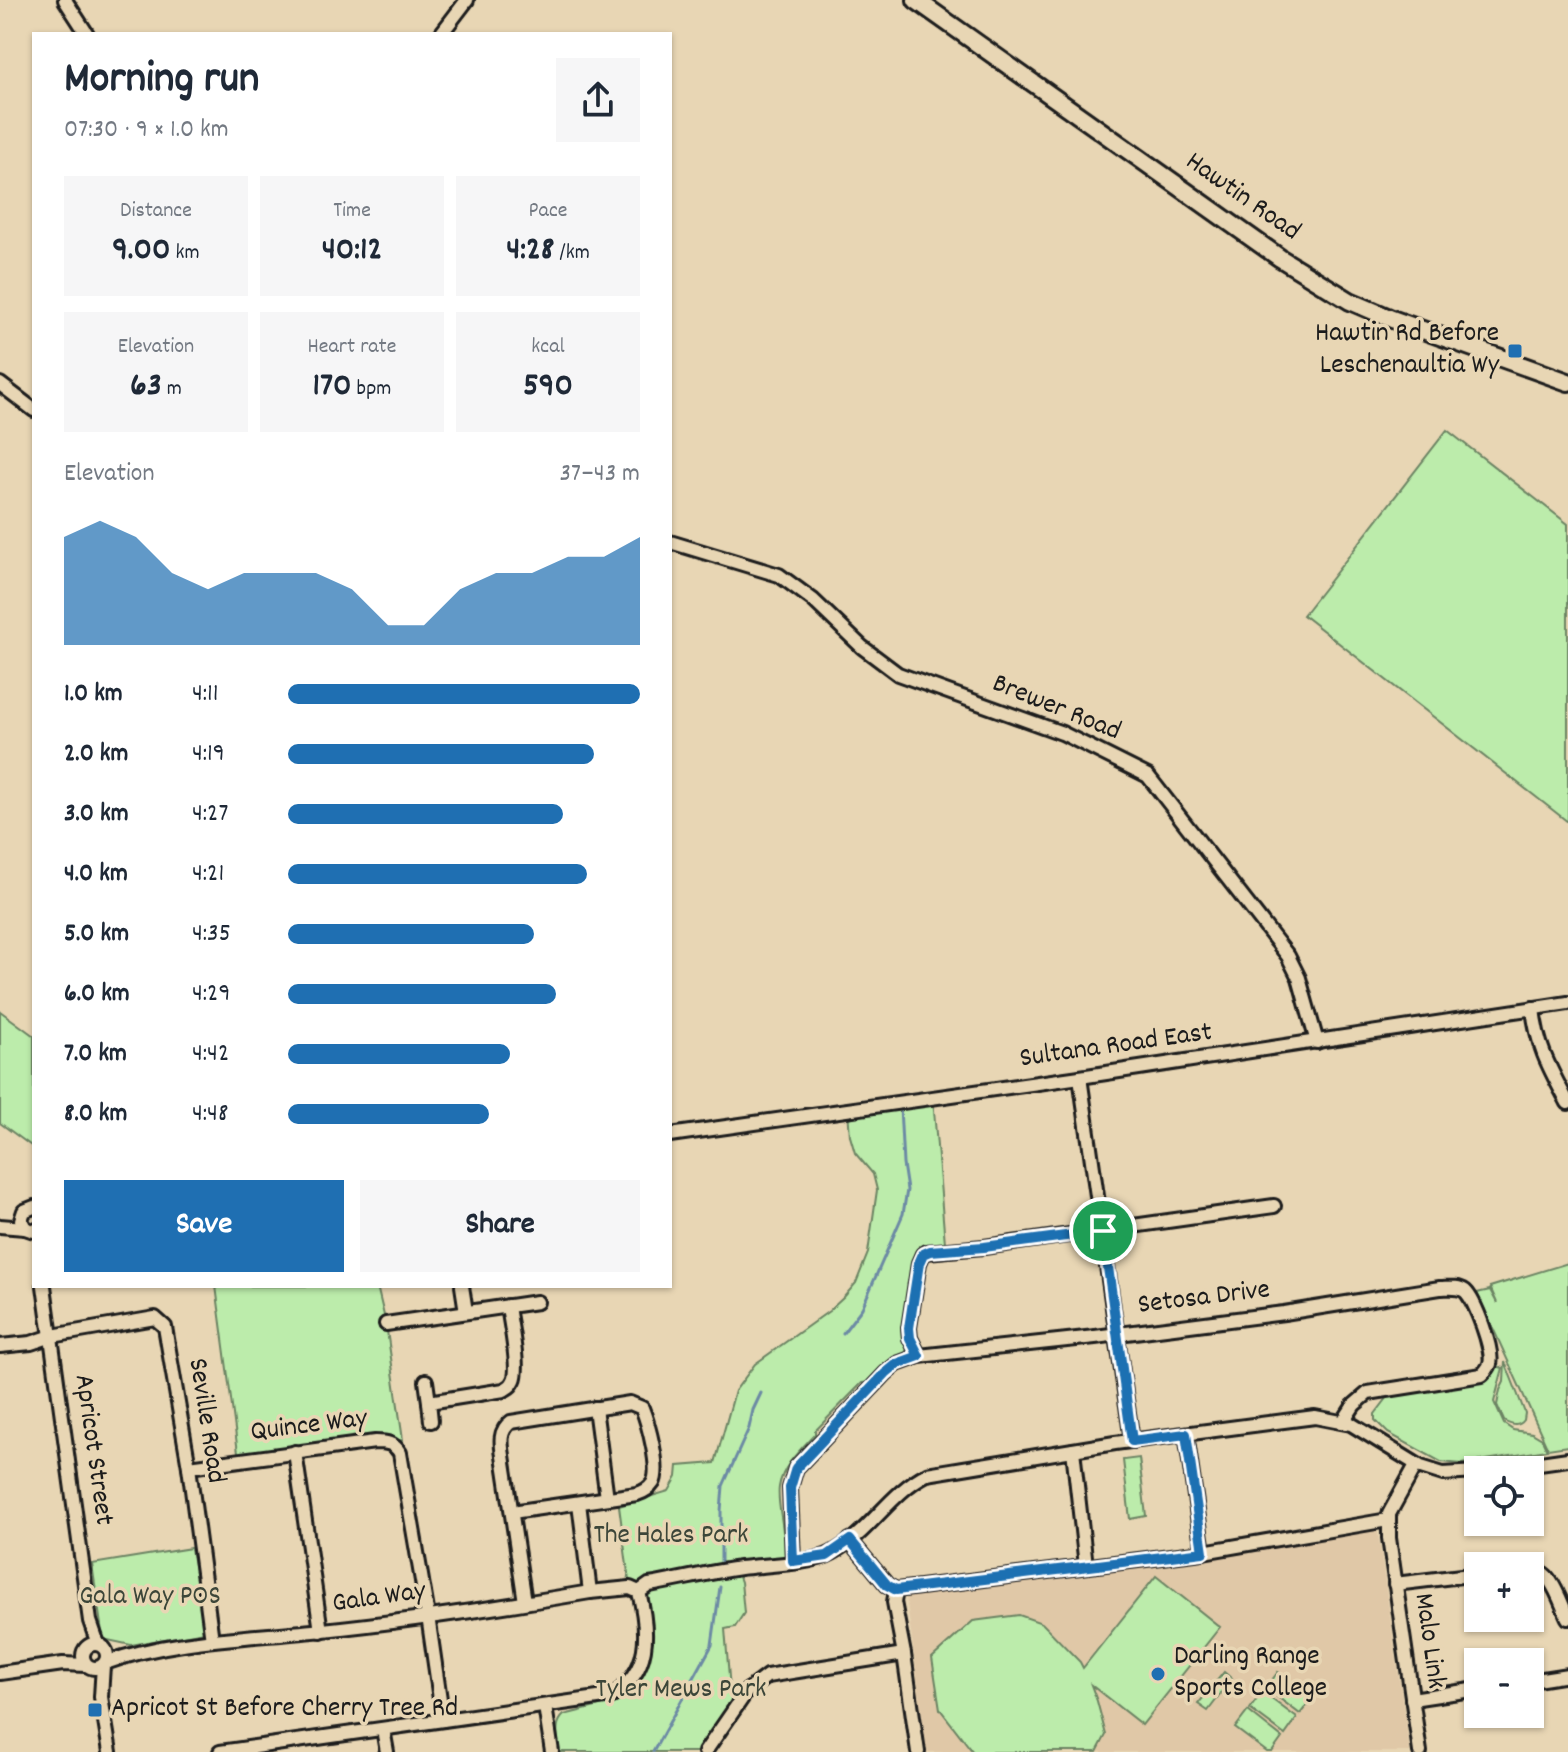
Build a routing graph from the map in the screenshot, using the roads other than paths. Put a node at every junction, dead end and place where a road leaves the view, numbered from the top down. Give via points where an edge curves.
1 (65, 0) edge
2 (467, 0) edge
3 (916, 0) edge
4 (86, 32) edge
5 (443, 32) edge
6 (1568, 382) edge
7 (0, 384) edge
8 (32, 408) edge
9 (672, 543) edge
10 (1568, 1003) edge
11 (1533, 1008) junction
12 (1317, 1042) junction
13 (1080, 1077) junction
14 (1568, 1103) edge
15 (672, 1135) edge
16 (1274, 1206) dead end
17 (30, 1208) edge
18 (1, 1226) edge
19 (29, 1230) edge
20 (1103, 1231) junction
21 (44, 1288) edge
22 (462, 1288) edge
23 (537, 1302) dead end
24 (508, 1306) junction
25 (466, 1312) junction
26 (386, 1324) dead end
27 (1116, 1335) junction
28 (52, 1336) junction
29 (0, 1346) edge
30 (919, 1356) junction
31 (426, 1381) dead end
32 (429, 1402) junction
33 (595, 1408) junction
34 (431, 1421) dead end
35 (1347, 1423) junction
36 (1186, 1434) junction
37 (1132, 1441) junction
38 (1073, 1450) junction
39 (295, 1452) junction
40 (1568, 1459) edge
41 (1544, 1462) edge
42 (1418, 1466) junction
43 (189, 1467) junction
44 (1464, 1474) edge
45 (607, 1498) junction
46 (579, 1503) junction
47 (512, 1512) junction
48 (1388, 1520) junction
49 (850, 1540) junction
50 (1203, 1552) junction
51 (793, 1561) junction
52 (1086, 1566) junction
53 (1544, 1572) edge
54 (1464, 1576) edge
55 (1395, 1584) junction
56 (637, 1590) junction
57 (590, 1592) junction
58 (895, 1596) junction
59 (525, 1602) junction
60 (428, 1616) junction
61 (1568, 1618) edge
62 (321, 1631) junction
63 (212, 1640) junction
64 (904, 1654) junction
65 (95, 1657) junction
66 (0, 1673) edge
67 (1568, 1675) edge
68 (1544, 1679) edge
69 (1464, 1691) edge
70 (1412, 1699) junction
71 (545, 1706) junction
72 (443, 1720) junction
73 (383, 1729) junction
74 (110, 1752) edge
75 (220, 1752) edge
76 (387, 1752) edge
77 (552, 1752) edge
78 (705, 1752) edge
79 (918, 1752) edge
80 (1420, 1752) edge

1 - 4 street
2 - 5 street
3 - 6 main road, Hawtin Road via 1280,258 1350,301
7 - 8 street
9 - 12 street, Brewer Road via 779,575 898,674 1062,733 1148,776 1288,956
10 - 11 street, Sultana Road East
11 - 12 street, Sultana Road East
11 - 14 street via 1546,1062
12 - 13 street, Sultana Road East
13 - 15 street, Sultana Road East
13 - 20 street
16 - 20 street
17 - 18 street
17 - 19 street via 21,1220
18 - 19 street
20 - 27 street
20 - 30 street via 923,1254 909,1328
21 - 28 street, Apricot Street
22 - 25 street
23 - 24 street
24 - 25 street
24 - 32 street via 516,1365 511,1385
25 - 26 street
27 - 30 street, Setosa Drive
27 - 35 street, Setosa Drive via 1440,1288 1467,1293 1490,1353 1482,1375 1380,1390 1362,1401
27 - 37 street
28 - 29 street
28 - 43 street, Seville Road via 155,1318 165,1327
28 - 65 street, Apricot Street
30 - 51 street, Setosa Drive via 886,1373 796,1468 790,1488
31 - 32 street
32 - 34 street
33 - 45 street
33 - 45 street via 630,1403 642,1408 655,1460 656,1474 648,1489
33 - 47 street via 507,1424 501,1441
35 - 36 street, Gala Way via 1315,1417
35 - 42 street
36 - 37 street, Gala Way
36 - 50 street
37 - 38 street, Gala Way
38 - 49 street, Gala Way via 927,1474 896,1495
38 - 52 street
39 - 43 street, Quince Way
39 - 60 street, Quince Way via 375,1442 396,1447
39 - 62 street
40 - 41 street
42 - 44 street
42 - 48 street
43 - 63 street, Seville Road
45 - 46 street
46 - 47 street
46 - 57 street
47 - 59 street
48 - 50 street
48 - 55 street, Malo Link
49 - 51 street, Gala Way via 827,1556
49 - 58 street
50 - 52 street
51 - 56 street, Gala Way
52 - 58 street
53 - 61 street
54 - 55 street
55 - 70 street, Malo Link
56 - 57 street, Gala Way
56 - 71 street via 646,1645 625,1688 612,1696
57 - 59 street, Gala Way
58 - 64 street
59 - 60 street, Gala Way
60 - 62 street, Gala Way
60 - 72 street, Quince Way
62 - 63 street, Gala Way
63 - 65 street, Gala Way
64 - 78 street via 767,1676 747,1691
64 - 79 street
65 - 66 street, Gala Way
65 - 74 street, Apricot Street
67 - 68 street
69 - 70 street
70 - 80 street, Malo Link
71 - 72 street
71 - 77 street
72 - 73 street
73 - 75 street
73 - 76 street

